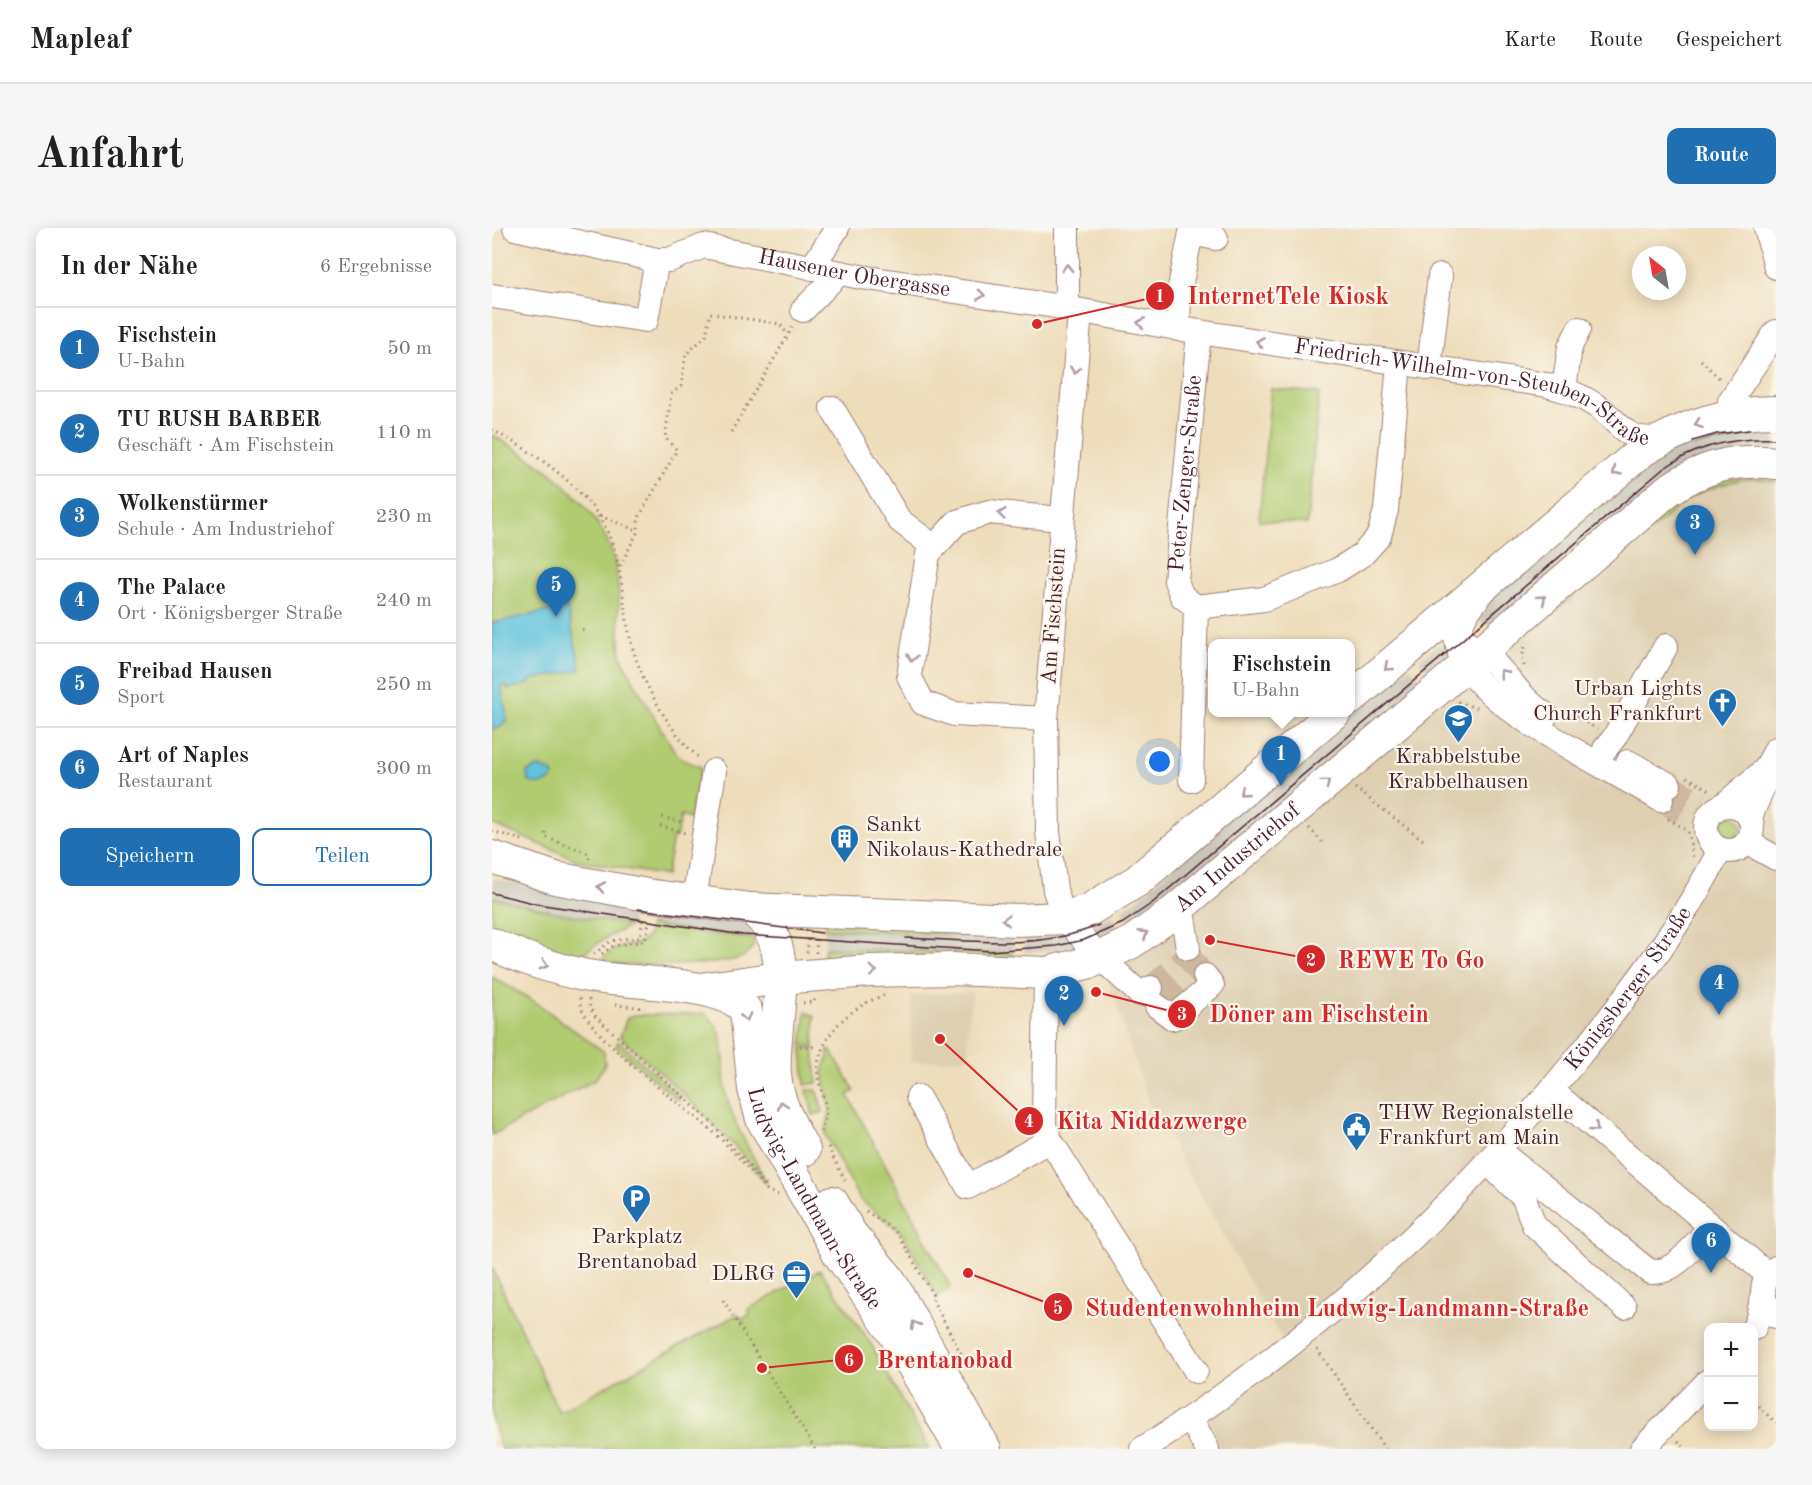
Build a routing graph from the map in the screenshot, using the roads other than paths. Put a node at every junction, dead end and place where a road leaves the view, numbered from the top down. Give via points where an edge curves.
1 (515, 228) edge
2 (837, 228) edge
3 (1067, 228) edge
4 (1766, 228) edge
5 (707, 237) edge
6 (1216, 238) dead end
7 (657, 260) junction
8 (1776, 267) edge
9 (812, 268) junction
10 (839, 273) junction
11 (1440, 276) dead end
12 (492, 296) edge
13 (803, 310) road end
14 (1073, 310) junction
15 (1579, 329) dead end
16 (1189, 331) junction
17 (1776, 332) edge
18 (1399, 363) junction
19 (1429, 368) junction
20 (1564, 389) junction
21 (1733, 407) junction
22 (832, 408) dead end
23 (1776, 412) edge
24 (1663, 438) junction
25 (1776, 463) edge
26 (1061, 519) junction
27 (934, 547) junction
28 (1493, 578) junction
29 (1196, 607) junction
30 (1465, 615) junction
31 (1509, 627) junction
32 (1420, 640) junction
33 (1666, 646) dead end
34 (1468, 651) junction
35 (1355, 695) edge
36 (1329, 717) edge
37 (1046, 719) junction
38 (1605, 749) junction
39 (1771, 759) edge
40 (714, 771) road end
41 (1191, 780) dead end
42 (1708, 812) junction
43 (1750, 817) junction
44 (493, 840) edge
45 (1747, 842) junction
46 (1720, 850) junction
47 (1776, 858) edge
48 (492, 871) edge
49 (555, 878) junction
50 (694, 901) junction
51 (1181, 905) junction
52 (751, 909) junction
53 (1064, 918) junction
54 (774, 942) junction
55 (492, 944) edge
56 (1188, 948) tunnel mouth
57 (1101, 958) junction
58 (1046, 973) junction
59 (1205, 976) tunnel mouth
60 (780, 978) junction
61 (650, 983) junction
62 (700, 989) junction
63 (1551, 1090) junction
64 (918, 1097) dead end
65 (1050, 1140) junction
66 (1493, 1157) junction
67 (1710, 1226) junction
68 (1769, 1279) edge
69 (1624, 1307) dead end
70 (1776, 1316) edge
71 (1756, 1323) edge
72 (1776, 1324) edge
73 (1758, 1335) edge
74 (1197, 1371) dead end
75 (1704, 1385) edge
76 (1191, 1419) junction
77 (961, 1449) edge
78 (985, 1449) edge
79 (1142, 1449) edge
80 (1207, 1449) edge
81 (1642, 1449) edge

1 - 7 street, Hausener Obergasse
2 - 9 street
14 -> 3 street, Am Fischstein
4 - 8 street
5 - 7 street, Hausener Obergasse via 669,260
5 - 9 street, Hausener Obergasse
6 - 16 street, Peter-Zenger-Straße via 1191,233 1179,292
7 - 12 street via 656,322
9 - 10 street, Hausener Obergasse
10 - 13 street
10 -> 14 street, Hausener Obergasse
11 - 19 street
16 -> 14 street, Hausener Obergasse
14 -> 26 street, Am Fischstein
15 - 20 street via 1570,347
18 -> 16 street, Friedrich-Wilhelm-von-Steuben-Straße
16 - 29 street, Peter-Zenger-Straße via 1176,581 1182,596
17 - 21 street
18 - 19 street, Friedrich-Wilhelm-von-Steuben-Straße
18 - 29 street via 1386,510 1379,536 1363,554 1338,570 1264,599
19 - 20 street, Friedrich-Wilhelm-von-Steuben-Straße
20 - 24 street, Friedrich-Wilhelm-von-Steuben-Straße via 1597,406 1634,438
21 - 23 main road, Friedrich-Wilhelm-von-Steuben-Straße
21 -> 24 main road, Friedrich-Wilhelm-von-Steuben-Straße
22 - 27 street via 899,520
24 -> 28 main road via 1617,471
31 -> 25 main road, Am Industriehof via 1667,490 1689,476 1730,462
26 -> 27 street via 989,512 957,522
26 - 37 street, Am Fischstein
27 -> 37 street via 928,554 909,676 923,703 954,714
28 - 30 street
28 - 32 main road
29 - 41 street
30 - 31 street via 1466,626 1482,635
30 - 34 street
31 - 34 main road, Am Industriehof
32 - 34 street
32 -> 35 main road
33 - 38 street
38 -> 34 street via 1539,711
34 - 38 street via 1477,681 1515,712 1665,793
51 -> 34 main road, Am Industriehof
36 -> 53 main road, Am Industriehof via 1137,881 1103,902
37 - 53 street, Am Fischstein via 1048,832 1055,890
39 - 42 street
39 - 43 street
40 - 50 street
42 - 43 street via 1736,805
42 - 46 street via 1709,841
43 - 45 street via 1752,827
44 - 49 main road
45 - 46 street via 1734,850
45 - 47 street
46 - 63 street, Königsberger Straße via 1696,897 1641,978
48 - 49 main road
50 -> 49 main road
50 - 52 main road
51 - 56 street
57 -> 51 main road, Am Industriehof via 1149,932
53 -> 52 main road, Am Industriehof via 1017,920
52 - 54 main road, Ludwig-Landmann-Straße via 766,921
53 - 57 street
54 - 60 main road, Ludwig-Landmann-Straße
54 - 61 main road via 763,954 736,968
55 -> 61 main road, Ludwig-Landmann-Straße via 515,955 584,975
57 - 58 main road, Am Industriehof
57 - 59 street via 1173,1018 1212,985
60 -> 58 main road, Am Industriehof via 952,969
58 - 65 street via 1043,1119
60 - 62 main road, Ludwig-Landmann-Straße
78 -> 60 main road, Ludwig-Landmann-Straße via 889,1280 842,1220 784,1112 775,1075
61 - 62 main road, Ludwig-Landmann-Straße
62 -> 77 main road, Ludwig-Landmann-Straße via 733,998 746,1011 754,1089 762,1119 839,1254 900,1342
63 - 66 street, Königsberger Straße
63 -> 67 street
64 - 65 street via 968,1187
65 - 74 street
66 - 67 street via 1650,1272 1660,1273 1673,1266
66 - 69 street via 1524,1198 1534,1225
66 - 76 street, Königsberger Straße via 1390,1259 1305,1332
67 - 68 street
68 - 70 street via 1765,1303
68 - 71 street
72 - 73 street
75 - 81 street
76 - 79 street, Königsberger Straße
76 - 80 street

